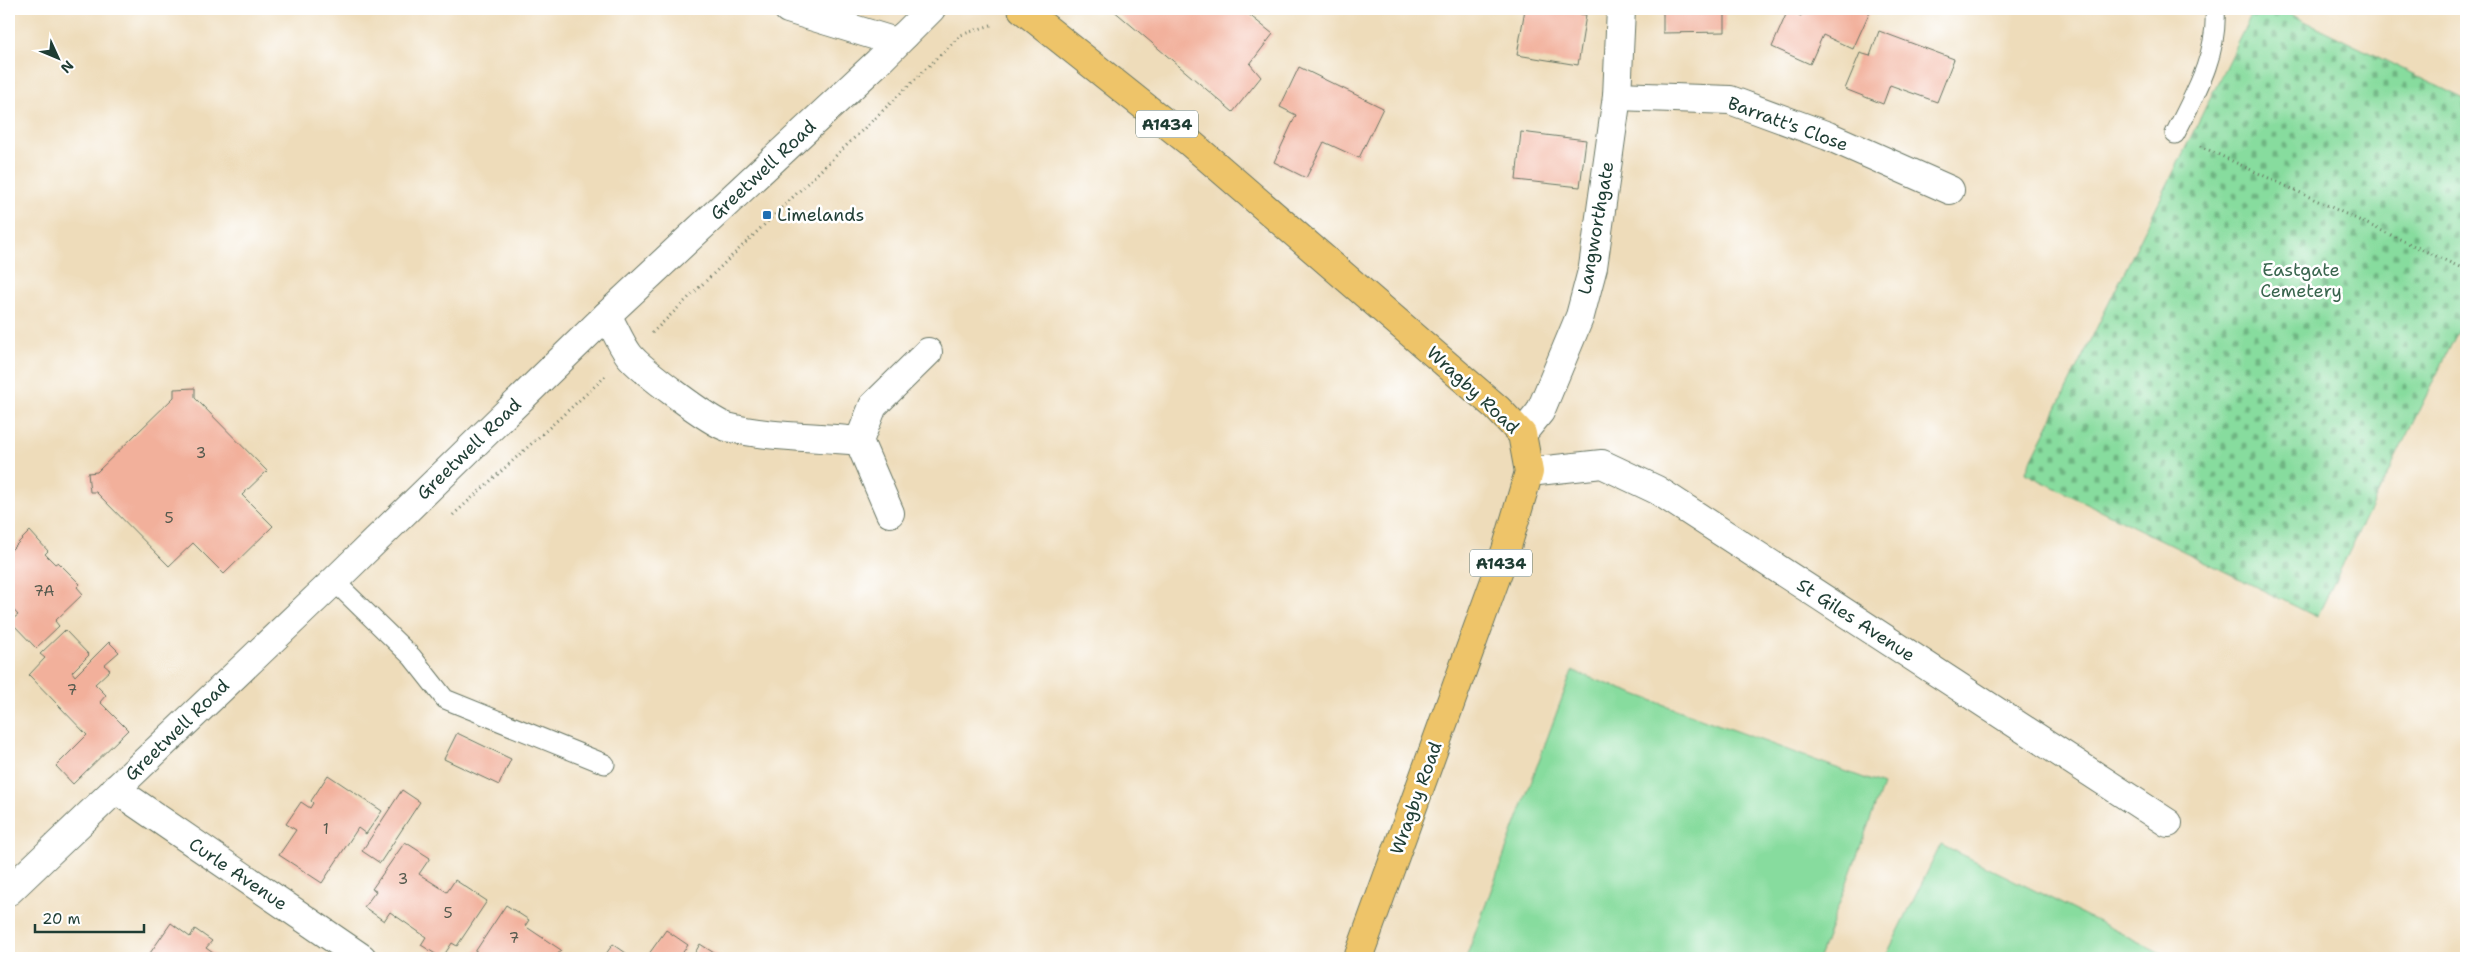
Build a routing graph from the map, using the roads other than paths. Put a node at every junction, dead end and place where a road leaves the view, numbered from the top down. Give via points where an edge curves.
1 (788, 9) edge
2 (932, 9) edge
3 (1621, 9) edge
4 (2215, 9) edge
5 (1025, 11) edge
6 (905, 35) junction
7 (1617, 96) junction
8 (2175, 134) road end
9 (1950, 190) dead end
10 (607, 314) junction
11 (928, 352) dead end
12 (1522, 434) junction
13 (859, 441) junction
14 (1529, 472) junction
15 (890, 513) dead end
16 (334, 580) junction
17 (606, 764) dead end
18 (115, 789) junction
19 (2168, 822) dead end
20 (9, 891) edge
21 (362, 958) edge
22 (1358, 958) edge

1 - 6 street via 896,42
2 - 6 street, Greetwell Road
3 - 7 street, Langworthgate
4 - 8 lane via 2215,34 2209,65
5 - 12 main road, Wragby Road / A1434 via 1196,148 1497,408
6 - 10 street, Greetwell Road
7 - 9 street, Barratt's Close via 1730,100 1828,136
7 - 12 street, Langworthgate via 1593,267 1580,316 1540,412
10 - 13 street via 629,355 672,392 724,426 776,436
10 - 16 street, Greetwell Road
11 - 13 street via 873,406
12 - 14 main road, Wragby Road / A1434
13 - 15 street
14 - 19 street, St Giles Avenue via 1602,464 1657,490
14 - 22 main road, Wragby Road / A1434 via 1506,550
16 - 17 lane via 412,657 445,699
16 - 18 street, Greetwell Road
18 - 20 street, Greetwell Road
18 - 21 street, Curle Avenue

